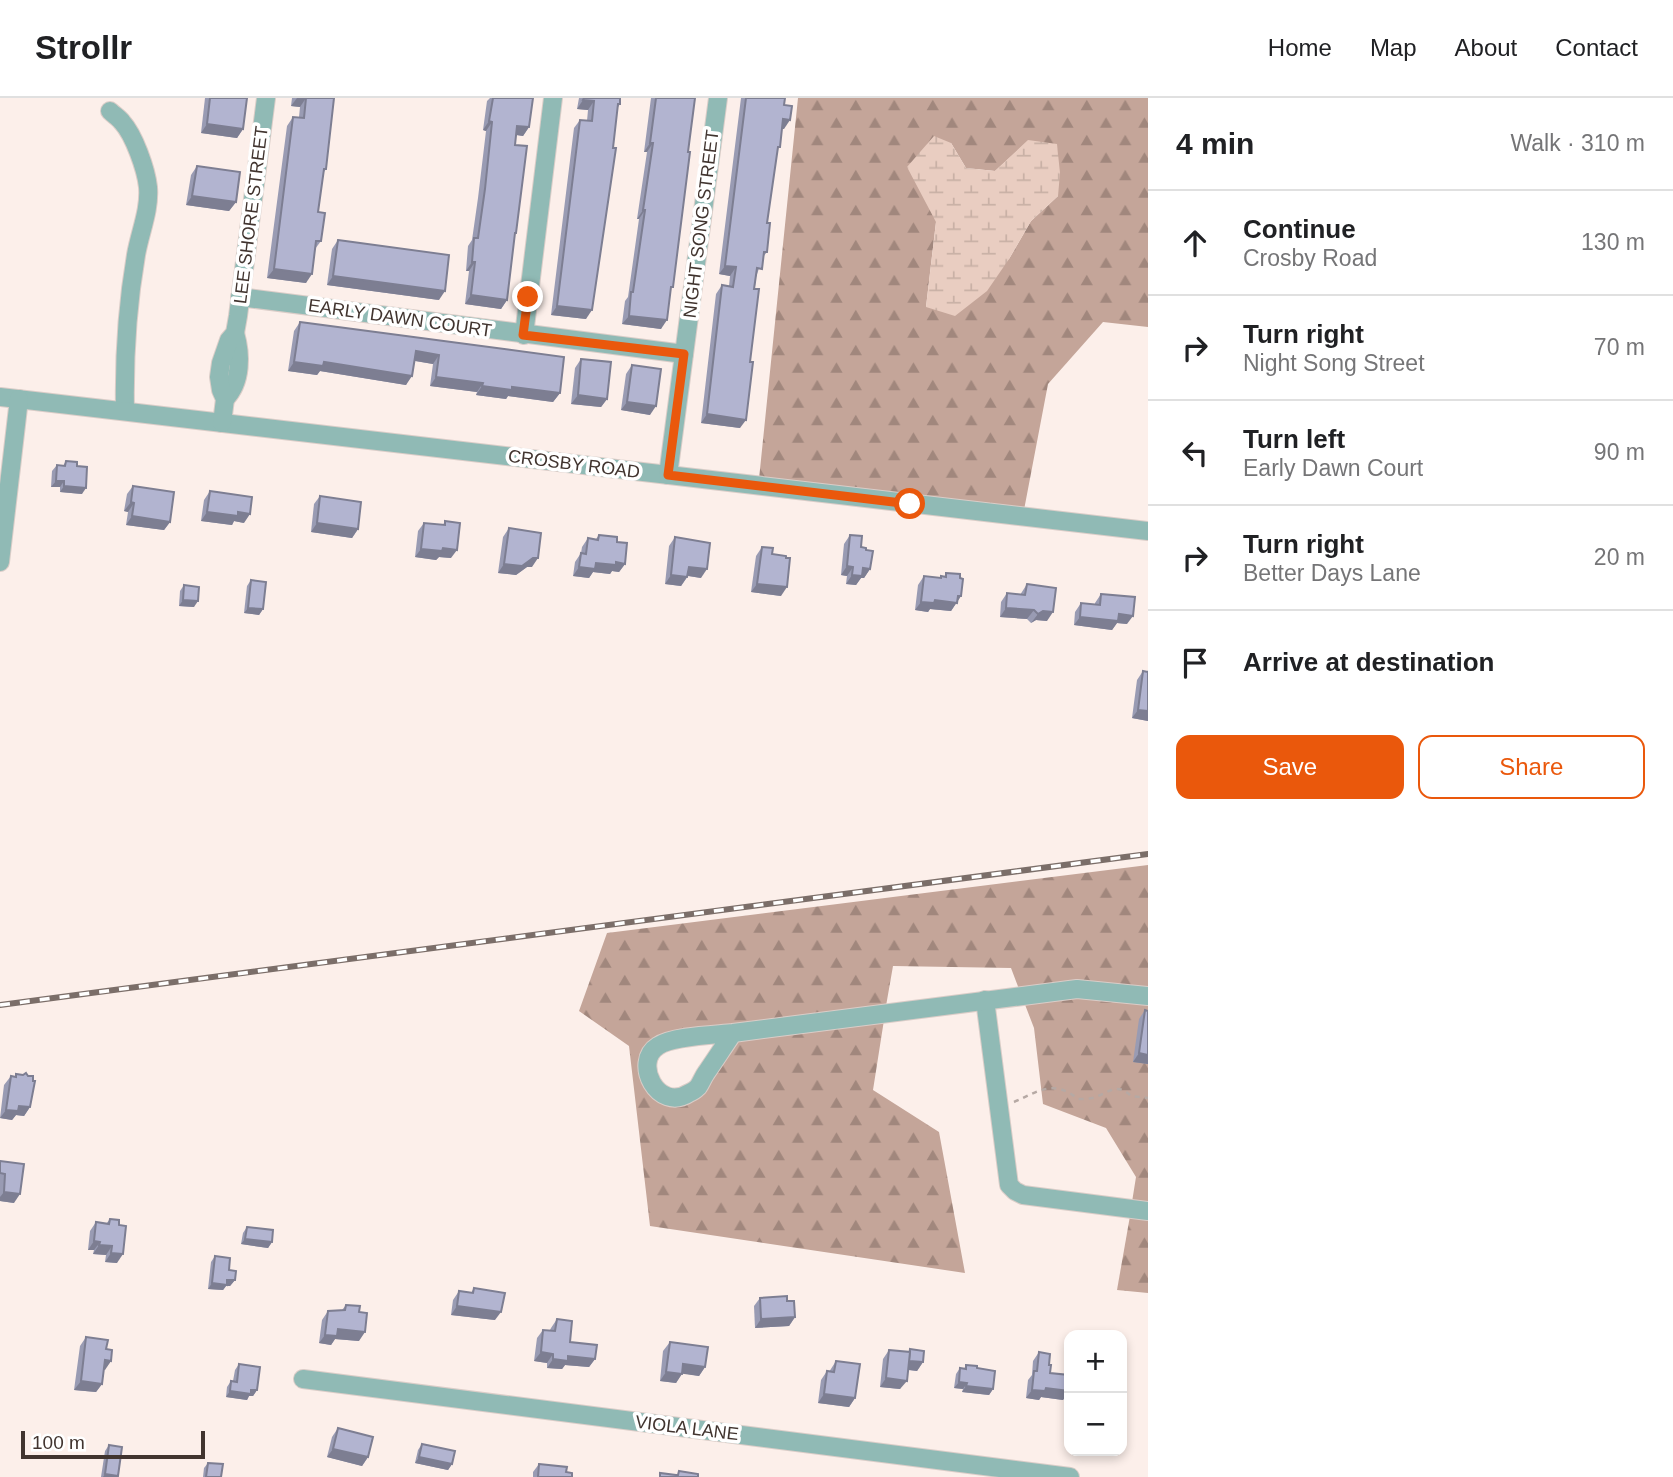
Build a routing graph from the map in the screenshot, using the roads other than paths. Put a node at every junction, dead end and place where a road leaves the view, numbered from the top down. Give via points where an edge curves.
1 (266, 98) edge
2 (553, 98) edge
3 (718, 98) edge
4 (110, 111) dead end
5 (240, 298) junction
6 (523, 335) junction
7 (684, 354) junction
8 (0, 397) edge
9 (19, 399) junction
10 (125, 411) junction
11 (222, 423) junction
12 (668, 475) junction
13 (1148, 531) edge
14 (0, 562) edge
15 (1148, 996) edge
16 (985, 1000) junction
17 (733, 1032) junction
18 (1148, 1211) edge
19 (303, 1379) dead end
20 (1070, 1477) edge

1 - 5 street, LEE SHORE STREET
2 - 6 street
3 - 7 street, NIGHT SONG STREET
4 - 10 street via 123,123 140,155 149,201 136,255 127,330
5 - 6 street, EARLY DAWN COURT
5 - 11 street, LEE SHORE STREET via 235,332 229,340 232,356 219,377 225,399
6 - 7 street, EARLY DAWN COURT
7 - 12 street, NIGHT SONG STREET
8 - 9 street, CROSBY ROAD
9 - 10 street, CROSBY ROAD
9 - 14 street
10 - 11 street, CROSBY ROAD
11 - 12 street, CROSBY ROAD
12 - 13 street, CROSBY ROAD
15 - 16 street via 1077,989
16 - 17 street
16 - 18 street via 1009,1185 1023,1195
17 - 17 street via 656,1047 647,1072 654,1087 668,1098 682,1097 697,1088
19 - 20 street, VIOLA LANE

